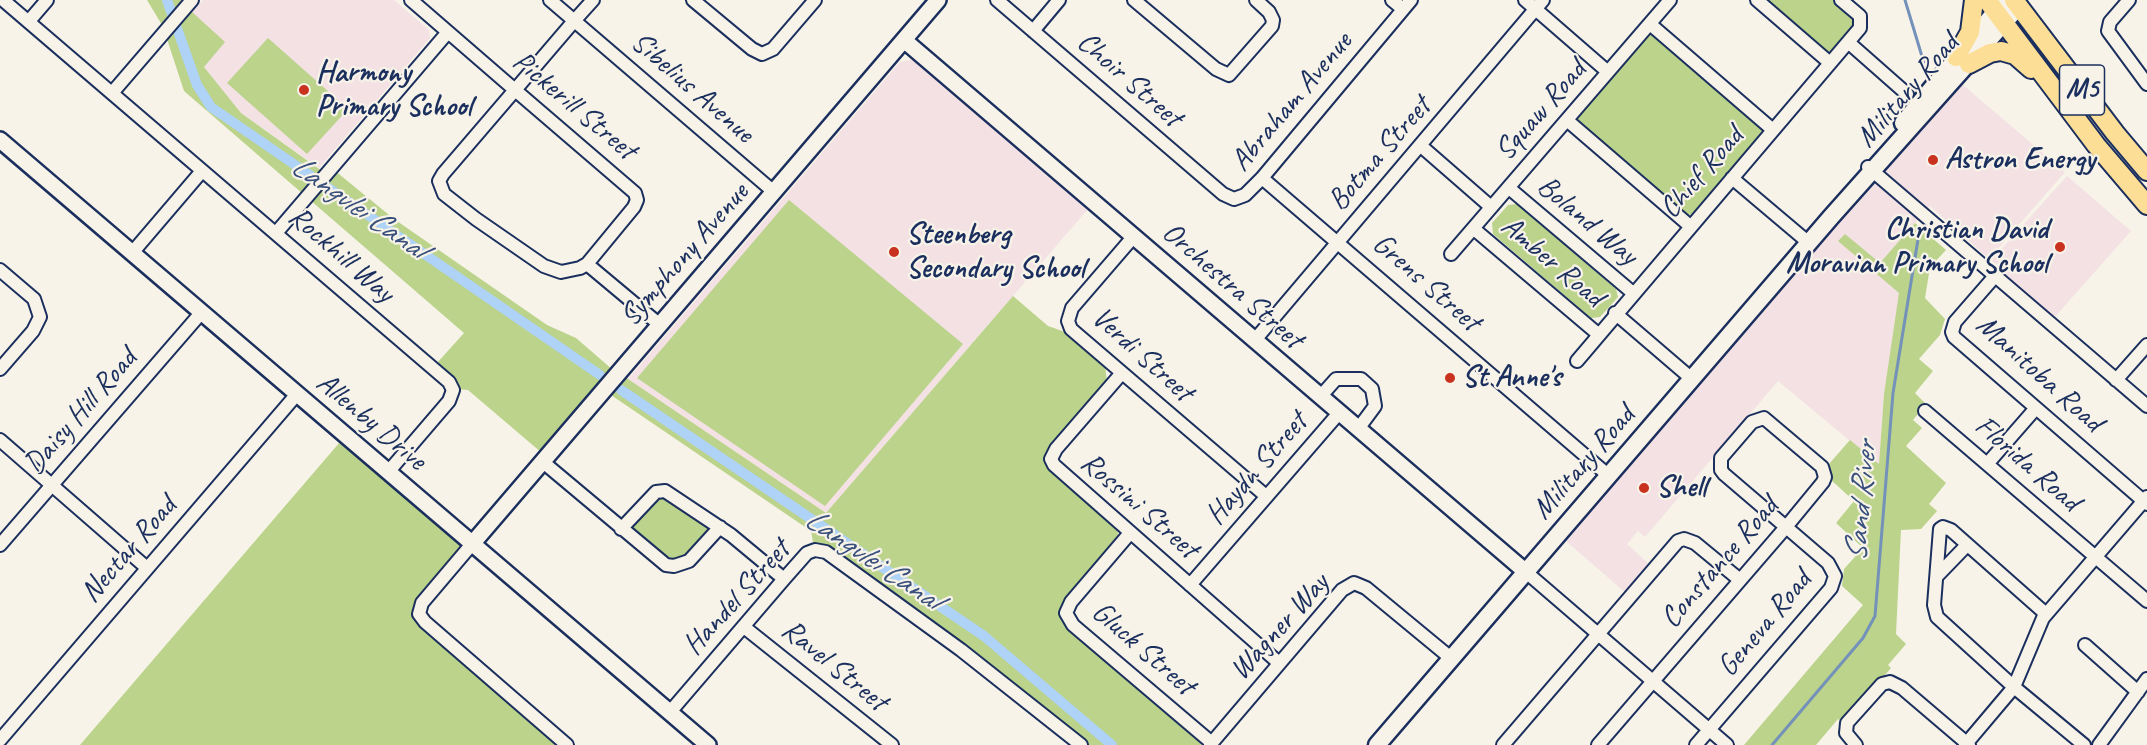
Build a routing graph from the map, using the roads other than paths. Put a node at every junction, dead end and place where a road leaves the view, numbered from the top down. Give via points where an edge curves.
1 (3, 0) edge
2 (47, 0) edge
3 (192, 0) edge
4 (411, 0) edge
5 (550, 0) edge
6 (593, 0) edge
7 (693, 0) edge
8 (814, 0) edge
9 (938, 0) edge
10 (997, 0) edge
11 (1059, 0) edge
12 (1134, 0) edge
13 (1256, 0) edge
14 (1392, 0) edge
15 (1525, 0) edge
16 (1670, 0) edge
17 (1757, 0) edge
18 (1841, 0) edge
19 (1974, 0) edge
20 (2129, 0) edge
21 (1407, 5) edge
22 (1539, 5) edge
23 (2007, 6) edge
24 (29, 21) junction
25 (574, 21) junction
26 (1650, 24) junction
27 (1033, 31) junction
28 (448, 32) junction
29 (904, 40) junction
30 (1848, 42) junction
31 (1962, 60) junction
32 (1830, 63) junction
33 (1608, 72) junction
34 (2146, 81) edge
35 (515, 90) junction
36 (112, 93) junction
37 (1907, 94) dead end
38 (2060, 98) junction
39 (1568, 121) junction
40 (1773, 130) junction
41 (0, 140) edge
42 (1421, 146) junction
43 (1871, 169) junction
44 (202, 171) junction
45 (2147, 171) edge
46 (1262, 178) junction
47 (1732, 178) junction
48 (1509, 188) junction
49 (774, 192) junction
50 (1229, 198) joint
51 (2147, 205) edge
52 (1491, 207) junction
53 (1690, 226) junction
54 (1474, 229) junction
55 (276, 233) junction
56 (1134, 236) junction
57 (1339, 242) junction
58 (1809, 243) junction
59 (132, 253) junction
60 (1451, 254) dead end
61 (587, 264) junction
62 (0, 270) edge
63 (1995, 276) junction
64 (1633, 292) junction
65 (201, 313) junction
66 (1616, 313) junction
67 (660, 325) junction
68 (1598, 334) junction
69 (1254, 341) junction
70 (2147, 345) edge
71 (1577, 361) dead end
72 (0, 369) edge
73 (1121, 374) junction
74 (1692, 379) junction
75 (2116, 380) junction
76 (297, 394) junction
77 (1320, 397) junction
78 (2147, 406) edge
79 (2036, 408) junction
80 (1925, 411) dead end
81 (1339, 413) junction
82 (1358, 429) junction
83 (0, 440) edge
84 (543, 462) junction
85 (1988, 463) junction
86 (389, 471) junction
87 (1609, 476) junction
88 (1825, 477) joint
89 (52, 484) junction
90 (1266, 496) junction
91 (2146, 501) edge
92 (1786, 526) junction
93 (720, 527) junction
94 (621, 529) junction
95 (1130, 533) junction
96 (472, 544) junction
97 (0, 545) edge
98 (1967, 545) junction
99 (2096, 557) junction
100 (147, 568) junction
101 (1526, 572) junction
102 (1937, 576) junction
103 (784, 579) junction
104 (1740, 580) junction
105 (1190, 585) junction
106 (2147, 601) edge
107 (2046, 614) junction
108 (744, 627) junction
109 (1597, 633) junction
110 (2085, 645) dead end
111 (1452, 659) junction
112 (1279, 663) junction
113 (2147, 679) edge
114 (1652, 681) junction
115 (2014, 687) junction
116 (2138, 692) junction
117 (670, 712) junction
118 (1709, 730) junction
119 (2, 740) edge
120 (1211, 744) edge
121 (1966, 744) edge
122 (567, 745) edge
123 (708, 745) edge
124 (892, 745) edge
125 (1080, 745) edge
126 (1377, 745) edge
127 (1503, 745) edge
128 (1598, 745) edge
129 (1696, 745) edge
130 (1727, 745) edge
131 (1856, 745) edge
132 (2084, 745) edge
133 (2099, 745) edge

1 - 24 street, Rockhill Way
2 - 24 street
3 - 36 street
4 - 28 street, Pickerill Street
5 - 25 street, Sibelius Avenue
6 - 25 street
7 - 8 street via 762,54 773,49
9 - 29 street, Symphony Avenue
10 - 27 street, Choir Street
11 - 27 street
12 - 13 street via 1216,69 1229,75 1272,26 1272,16
14 - 21 street
15 - 22 street
16 - 26 street, Squaw Road
17 - 32 street
18 - 30 street, Chief Road via 1860,16 1860,28
19 - 31 main road
20 - 34 street via 2110,22 2108,31
21 - 46 street, Abraham Avenue
22 - 33 street
22 - 42 street, Botma Street
23 - 31 main road, Military Road
23 - 38 main road, M5
23 - 45 main road, M5
24 - 36 street, Rockhill Way
25 - 35 street
25 - 49 street, Sibelius Avenue
26 - 33 street, Squaw Road
26 - 40 street
27 - 50 street, Choir Street
28 - 35 street, Pickerill Street
28 - 55 street
29 - 49 street, Symphony Avenue
29 - 56 street, Orchestra Street
30 - 32 street, Chief Road
30 - 37 street
31 - 38 main road via 2008,53 2021,59
31 - 43 main road, Military Road
32 - 40 street, Chief Road
33 - 39 street, Squaw Road
35 - 61 street, Pickerill Street via 635,193 634,207
35 - 61 street via 443,174 439,188 544,266 561,272
36 - 44 street, Rockhill Way
38 - 51 main road, M5
39 - 48 street, Squaw Road
39 - 53 street
40 - 47 street, Chief Road
41 - 59 street, Allenby Drive
42 - 52 street
42 - 57 street, Botma Street
43 - 58 main road, Military Road
43 - 63 street
44 - 55 street, Rockhill Way
44 - 59 street
46 - 50 street, Abraham Avenue via 1245,195
46 - 57 street, Grens Street
47 - 53 street, Chief Road
47 - 58 street
48 - 52 street, Squaw Road
48 - 64 street, Boland Way
49 - 67 street, Symphony Avenue
52 - 54 street, Squaw Road
53 - 64 street, Chief Road
54 - 60 street, Squaw Road
54 - 68 street, Amber Road
55 - 86 street, Rockhill Way via 452,386 449,401
56 - 69 street, Orchestra Street
56 - 73 street, Verdi Street via 1072,308 1068,321 1076,335
57 - 69 street, Botma Street
57 - 87 street, Grens Street
58 - 74 main road, Military Road
59 - 65 street, Allenby Drive
61 - 67 street
62 - 72 street via 34,299 40,317
63 - 75 street
63 - 79 street, Manitoba Road via 1955,322 1952,332
64 - 66 street, Chief Road
65 - 76 street, Allenby Drive
65 - 89 street, Daisy Hill Road
66 - 68 street, Chief Road
66 - 74 street
67 - 84 street, Symphony Avenue
68 - 71 street, Chief Road
69 - 77 street, Orchestra Street
70 - 75 street
73 - 90 street, Verdi Street
73 - 95 street, Rossini Street via 1051,459 1058,470
74 - 87 main road, Military Road
75 - 78 street
76 - 86 street, Allenby Drive
76 - 100 street, Nectar Road
77 - 81 street, Orchestra Street
77 - 82 street via 1336,379 1361,379 1372,389 1375,406
79 - 85 street
79 - 91 street, Manitoba Road
80 - 85 street, Florida Road
81 - 82 street, Orchestra Street
81 - 90 street, Haydn Street
82 - 101 street, Orchestra Street
83 - 89 street
84 - 94 street
84 - 96 street, Symphony Avenue
85 - 99 street, Florida Road
86 - 96 street, Allenby Drive
87 - 101 main road, Military Road
88 - 92 street, Constance Road
88 - 92 street, Geneva Road via 1817,462 1764,418 1752,422 1721,458 1724,474
89 - 97 street, Daisy Hill Road
89 - 100 street
90 - 105 street, Haydn Street
91 - 99 street
92 - 104 street, Constance Road
92 - 118 street, Geneva Road via 1832,567 1834,581
93 - 94 street via 660,490
93 - 94 street via 689,561 674,566 660,562
93 - 103 street
95 - 105 street, Rossini Street
95 - 120 street, Gluck Street via 1066,613 1073,625
96 - 117 street, Allenby Drive
96 - 122 street via 422,603 419,614
98 - 102 street
98 - 102 street via 1942,527 1938,535
98 - 107 street
99 - 106 street, Florida Road
99 - 107 street
100 - 119 street, Nectar Road
101 - 109 street
101 - 111 main road, Military Road
102 - 115 street via 1937,617
103 - 108 street, Handel Street
103 - 125 street, Handel Street via 807,553 826,552 961,650
104 - 109 street via 1695,543 1678,541
104 - 114 street, Constance Road
105 - 112 street, Rossini Street
107 - 115 street
108 - 117 street, Handel Street
108 - 124 street, Ravel Street
109 - 114 street
109 - 127 street
110 - 116 street
111 - 112 street, Wagner Way via 1366,588 1354,583 1342,590
111 - 126 main road, Military Road
112 - 120 street, Wagner Way
113 - 116 street
114 - 118 street
114 - 128 street, Constance Road
115 - 121 street
115 - 132 street
116 - 133 street
117 - 123 street, Allenby Drive
118 - 129 street, Geneva Road
118 - 130 street
121 - 131 street via 1898,685 1887,682 1847,723 1846,733

